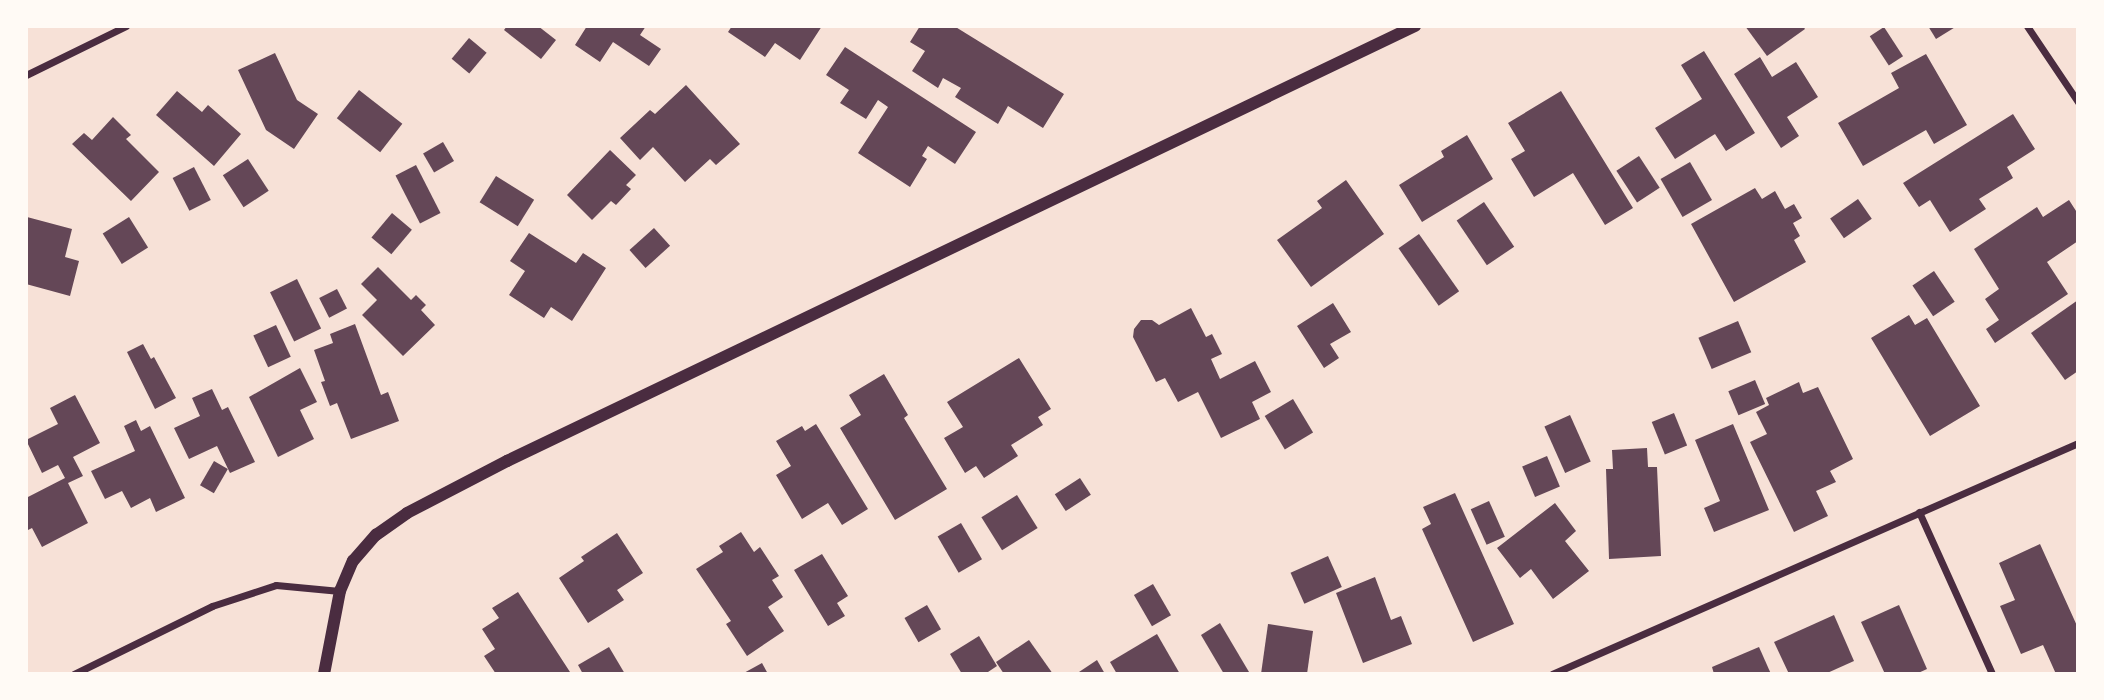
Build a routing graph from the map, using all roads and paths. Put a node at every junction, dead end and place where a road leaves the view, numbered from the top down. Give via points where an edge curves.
1 (126, 26) edge
2 (1415, 26) edge
3 (2027, 26) edge
4 (26, 75) edge
5 (2078, 102) edge
6 (2078, 443) edge
7 (1919, 512) junction
8 (341, 591) junction
9 (74, 674) edge
10 (324, 674) edge
11 (1552, 674) edge
12 (1992, 674) edge

1 - 4 street
2 - 8 street via 407,513 376,535 353,561
3 - 5 street
6 - 7 street
7 - 11 street
7 - 12 street
8 - 9 street via 276,585 212,606
8 - 10 street

